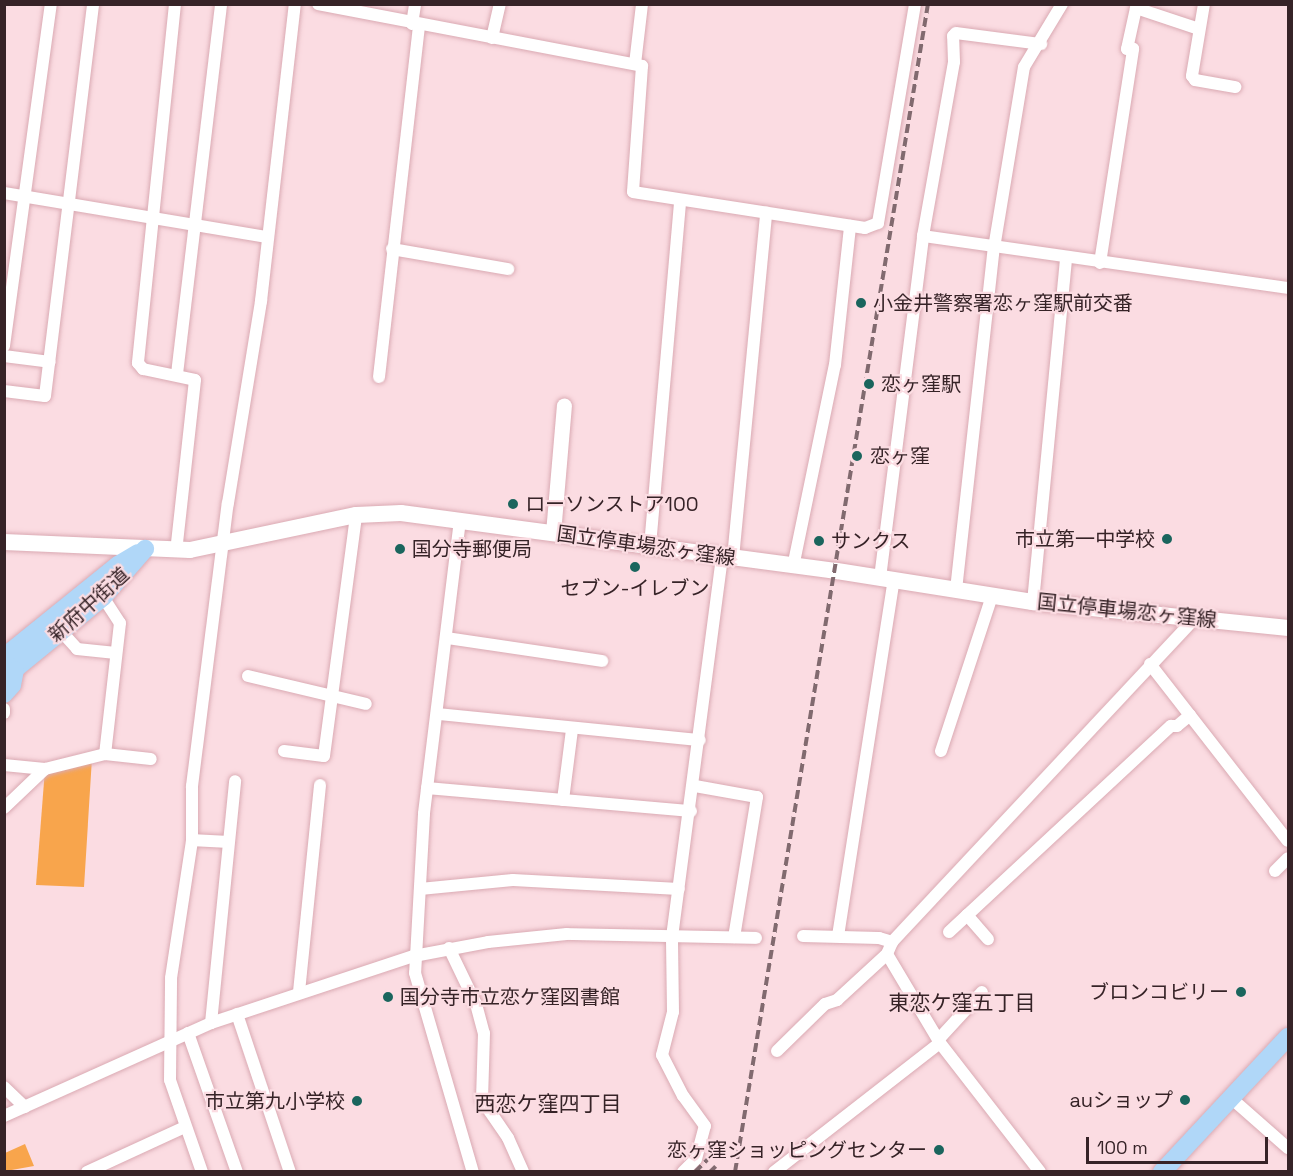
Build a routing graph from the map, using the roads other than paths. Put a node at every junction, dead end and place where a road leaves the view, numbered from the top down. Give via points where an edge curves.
1 (51, 4) edge
2 (93, 4) edge
3 (175, 4) edge
4 (221, 4) edge
5 (295, 4) edge
6 (318, 4) edge
7 (415, 4) edge
8 (500, 4) edge
9 (642, 4) edge
10 (915, 4) edge
11 (1062, 4) edge
12 (1204, 4) edge
13 (366, 9) edge
14 (415, 25) junction
15 (1199, 29) junction
16 (492, 38) junction
17 (1041, 44) junction
18 (635, 64) junction
19 (1235, 87) dead end
20 (4, 193) edge
21 (26, 195) junction
22 (680, 200) junction
23 (69, 204) junction
24 (766, 213) junction
25 (152, 218) junction
26 (195, 225) junction
27 (850, 226) junction
28 (923, 236) junction
29 (267, 237) junction
30 (994, 248) junction
31 (392, 249) junction
32 (1066, 259) junction
33 (1100, 263) junction
34 (508, 269) dead end
35 (1288, 288) edge
36 (4, 346) edge
37 (4, 356) edge
38 (50, 362) junction
39 (177, 374) junction
40 (379, 377) dead end
41 (4, 391) edge
42 (564, 405) dead end
43 (356, 515) junction
44 (460, 520) junction
45 (553, 533) junction
46 (4, 542) edge
47 (223, 546) junction
48 (650, 546) junction
49 (145, 549) junction
50 (176, 550) junction
51 (728, 558) junction
52 (793, 567) junction
53 (887, 579) junction
54 (956, 590) junction
55 (992, 596) junction
56 (103, 597) junction
57 (1034, 602) junction
58 (1196, 618) junction
59 (1288, 628) edge
60 (61, 631) junction
61 (447, 638) junction
62 (116, 653) junction
63 (602, 661) dead end
64 (1150, 664) junction
65 (8, 668) edge
66 (248, 676) dead end
67 (4, 694) edge
68 (330, 694) junction
69 (366, 704) dead end
70 (4, 709) edge
71 (4, 713) edge
72 (438, 714) junction
73 (1190, 715) junction
74 (572, 730) junction
75 (700, 740) junction
76 (284, 751) dead end
77 (941, 751) dead end
78 (105, 754) junction
79 (151, 759) dead end
80 (4, 765) edge
81 (45, 769) junction
82 (235, 781) dead end
83 (320, 785) dead end
84 (695, 786) junction
85 (427, 788) junction
86 (563, 800) junction
87 (4, 808) edge
88 (691, 811) junction
89 (192, 840) junction
90 (1288, 841) edge
91 (228, 842) junction
92 (1288, 858) edge
93 (1275, 871) dead end
94 (420, 889) junction
95 (680, 889) junction
96 (967, 915) junction
97 (949, 932) dead end
98 (803, 936) dead end
99 (838, 936) junction
100 (672, 937) junction
101 (734, 937) junction
102 (756, 938) dead end
103 (988, 939) dead end
104 (449, 948) junction
105 (889, 948) junction
106 (414, 956) junction
107 (299, 992) junction
108 (982, 992) dead end
109 (237, 1014) junction
110 (212, 1023) junction
111 (188, 1033) junction
112 (1288, 1037) edge
113 (168, 1041) junction
114 (939, 1041) junction
115 (777, 1051) dead end
116 (4, 1087) edge
117 (1231, 1098) junction
118 (25, 1107) junction
119 (4, 1116) edge
120 (185, 1127) junction
121 (1288, 1148) edge
122 (87, 1172) edge
123 (202, 1172) edge
124 (237, 1172) edge
125 (290, 1172) edge
126 (473, 1172) edge
127 (523, 1172) edge
128 (683, 1172) edge
129 (774, 1172) edge
130 (1040, 1172) edge
131 (1162, 1172) edge

1 - 21 street
2 - 23 street
3 - 25 street
4 - 26 street
5 - 29 street
6 - 13 street
7 - 14 street
8 - 16 street
9 - 18 street
10 - 27 street via 878,223 873,228
11 - 17 street
12 - 15 street
13 - 14 street
14 - 16 street
14 - 31 street
15 - 19 street via 1192,76 1195,80
15 - 33 street via 1136,8 1127,49 1133,49
16 - 18 street
17 - 28 street via 956,33 953,36 954,62
17 - 30 street via 1024,67
18 - 22 street via 642,66 633,192
20 - 21 street
21 - 23 street
21 - 36 street
22 - 24 street
22 - 48 street
23 - 25 street
23 - 38 street
24 - 27 street
24 - 51 street
25 - 26 street
25 - 39 street via 138,363 142,369
26 - 29 street
26 - 39 street
27 - 52 street via 835,365
28 - 30 street
28 - 53 street
29 - 47 street
30 - 32 street
30 - 54 street
31 - 34 street
31 - 40 street
32 - 33 street
32 - 57 street
33 - 35 street
37 - 38 street
38 - 41 street via 45,396
39 - 50 street via 195,380
42 - 45 street
43 - 44 main road, 国立停車場恋ヶ窪線 via 401,513
43 - 47 main road, 国立停車場恋ヶ窪線
43 - 68 street
44 - 45 main road, 国立停車場恋ヶ窪線
44 - 61 street
45 - 48 main road, 国立停車場恋ヶ窪線
46 - 49 main road, 国立停車場恋ヶ窪線
47 - 50 main road, 国立停車場恋ヶ窪線
47 - 89 street via 192,786
48 - 51 main road, 国立停車場恋ヶ窪線
49 - 50 main road, 国立停車場恋ヶ窪線
49 - 56 main road, 新府中街道
49 - 65 main road, 新府中街道 via 118,565
51 - 52 main road, 国立停車場恋ヶ窪線
51 - 75 street
52 - 53 main road, 国立停車場恋ヶ窪線
53 - 54 main road, 国立停車場恋ヶ窪線
53 - 99 street
54 - 55 main road, 国立停車場恋ヶ窪線
55 - 57 main road, 国立停車場恋ヶ窪線
55 - 77 street
56 - 60 main road, 新府中街道
56 - 62 street via 118,618
57 - 58 main road, 国立停車場恋ヶ窪線
58 - 59 main road, 国立停車場恋ヶ窪線
58 - 64 street
60 - 62 street via 77,649
60 - 65 main road, 新府中街道
61 - 63 street
61 - 72 street
62 - 78 street
64 - 73 street
64 - 105 street
65 - 67 main road via 12,685
66 - 68 street
68 - 69 street
68 - 76 street via 324,756
70 - 71 street
72 - 74 street
72 - 85 street
73 - 90 street
73 - 96 street via 1177,726 1171,726
74 - 75 street
74 - 86 street
75 - 84 street
78 - 79 street
78 - 81 street
80 - 81 street
81 - 87 street
82 - 91 street
83 - 107 street
84 - 88 street
84 - 101 street via 757,797
85 - 86 street
85 - 94 street
86 - 88 street
88 - 95 street
89 - 91 street
89 - 113 street via 171,978
91 - 110 street
92 - 93 street
94 - 95 street via 513,880
94 - 106 street
95 - 100 street
96 - 97 street
96 - 103 street
98 - 99 street
99 - 105 street via 879,938
100 - 101 street
100 - 104 street via 567,934
100 - 128 street via 673,1012 662,1055 683,1096 705,1126 696,1159
101 - 102 street
104 - 106 street
104 - 127 street via 476,1004 484,1033 482,1100 508,1138
105 - 114 street
105 - 115 street via 837,1000 825,1004
106 - 107 street
106 - 126 street via 415,973
107 - 109 street
108 - 114 street
109 - 110 street
109 - 125 street
110 - 111 street
111 - 113 street
111 - 124 street
112 - 117 main road
113 - 118 street
113 - 120 street via 170,1080
114 - 129 street
114 - 130 street
116 - 118 street
117 - 121 street
117 - 131 main road
118 - 119 street
120 - 122 street
120 - 123 street

